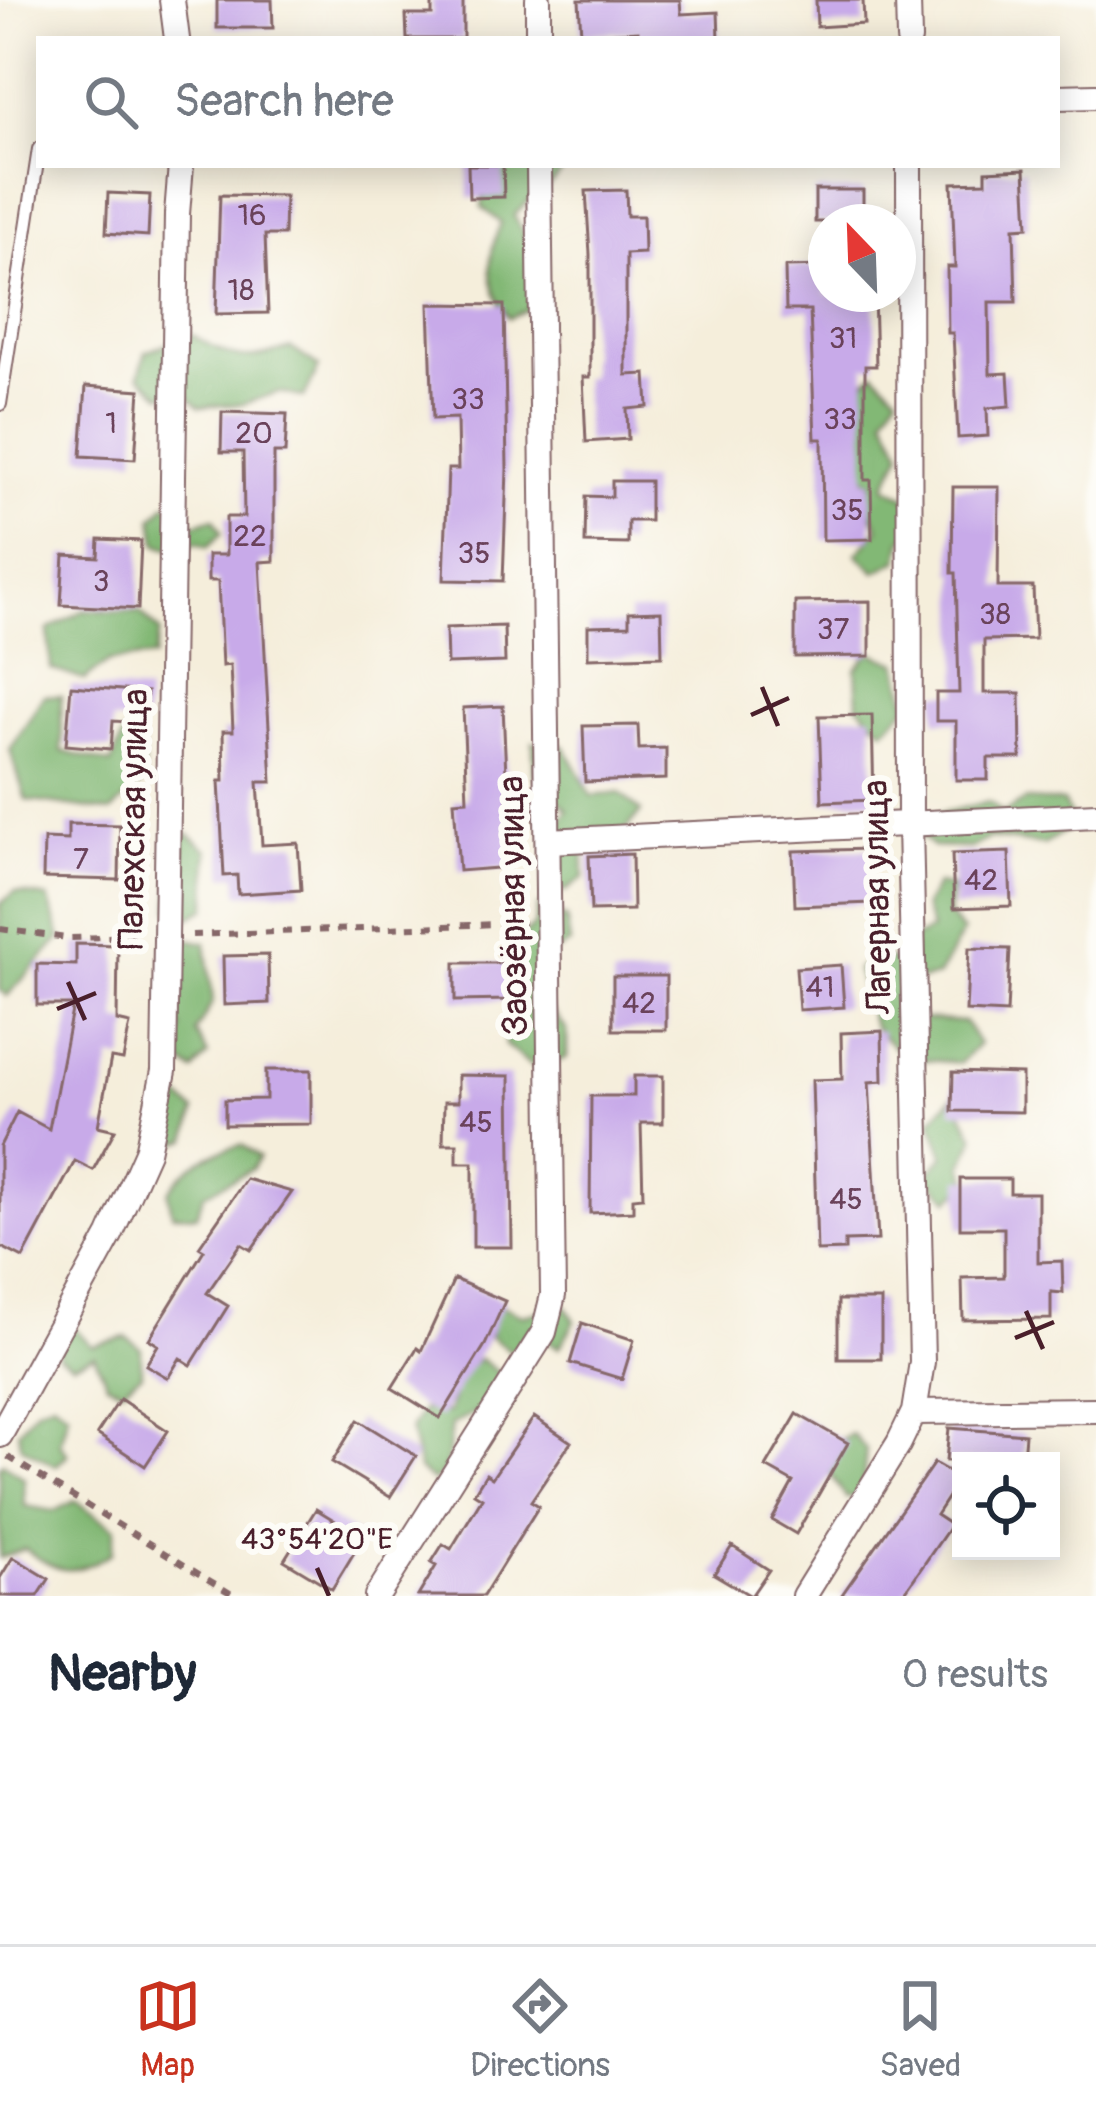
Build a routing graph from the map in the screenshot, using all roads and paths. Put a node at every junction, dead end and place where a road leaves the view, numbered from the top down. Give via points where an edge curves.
1 (172, 0) edge
2 (538, 0) edge
3 (908, 0) edge
4 (177, 36) edge
5 (538, 36) edge
6 (909, 36) edge
7 (1096, 96) edge
8 (1060, 97) edge
9 (36, 168) edge
10 (181, 168) edge
11 (539, 168) edge
12 (910, 168) edge
13 (0, 404) edge
14 (1096, 815) edge
15 (910, 825) junction
16 (548, 841) junction
17 (549, 922) junction
18 (0, 929) edge
19 (166, 935) junction
20 (1096, 1410) edge
21 (914, 1412) junction
22 (0, 1436) edge
23 (0, 1452) edge
24 (235, 1596) edge
25 (377, 1596) edge
26 (803, 1596) edge

1 - 4 street
2 - 5 street
3 - 6 street
7 - 8 street
9 - 13 lane
10 - 19 street, Палехская улица
11 - 16 street, Заозёрная улица
12 - 15 street, Лагерная улица
14 - 15 street
15 - 16 street
15 - 21 street, Лагерная улица via 922,1362
16 - 17 street, Заозёрная улица
17 - 19 path
17 - 25 street, Заозёрная улица via 553,1294 544,1332
18 - 19 path via 67,938
19 - 22 street, Палехская улица via 164,1071 147,1152
20 - 21 street
21 - 26 street, Лагерная улица
23 - 24 path

